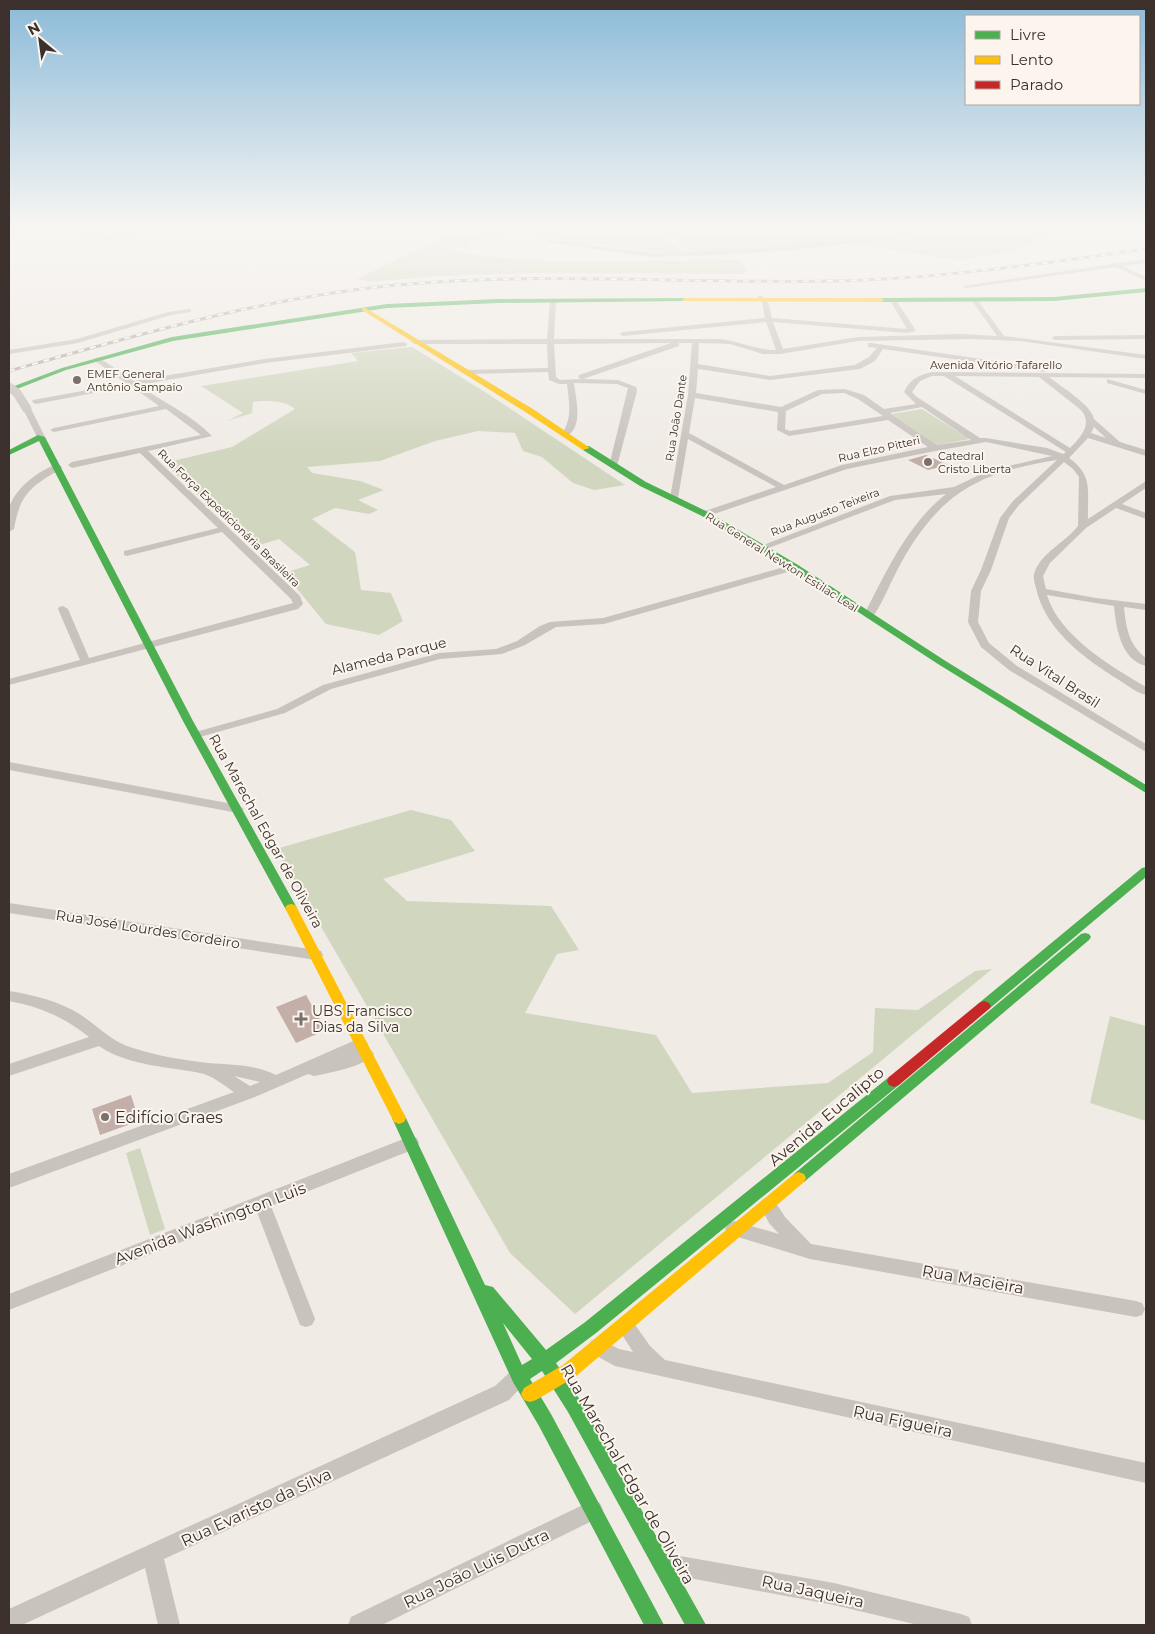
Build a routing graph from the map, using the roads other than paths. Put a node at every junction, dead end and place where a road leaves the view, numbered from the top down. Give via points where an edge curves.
1 (430, 301) edge
2 (605, 301) edge
3 (763, 301) edge
4 (894, 301) edge
5 (976, 301) edge
6 (553, 302) junction
7 (364, 309) junction
8 (189, 311) dead end
9 (769, 320) junction
10 (912, 331) junction
11 (970, 337) junction
12 (1146, 337) edge
13 (1002, 338) junction
14 (1020, 339) junction
15 (550, 341) junction
16 (599, 341) junction
17 (685, 341) junction
18 (696, 341) junction
19 (843, 341) junction
20 (415, 342) junction
21 (402, 344) dead end
22 (882, 346) junction
23 (9, 352) edge
24 (780, 352) junction
25 (1146, 357) edge
26 (98, 359) junction
27 (696, 366) junction
28 (552, 370) junction
29 (466, 372) junction
30 (946, 375) junction
31 (1042, 376) junction
32 (1087, 376) junction
33 (1146, 376) edge
34 (570, 381) junction
35 (9, 383) edge
36 (132, 384) junction
37 (9, 389) edge
38 (1146, 392) edge
39 (692, 395) junction
40 (36, 402) dead end
41 (922, 405) junction
42 (166, 407) junction
43 (782, 410) junction
44 (886, 414) junction
45 (1091, 420) junction
46 (54, 430) dead end
47 (685, 434) junction
48 (566, 435) junction
49 (1087, 435) junction
50 (40, 437) junction
51 (977, 440) junction
52 (1120, 446) junction
53 (935, 448) junction
54 (142, 450) junction
55 (9, 453) edge
56 (1067, 454) junction
57 (1146, 454) edge
58 (72, 465) dead end
59 (613, 466) junction
60 (58, 467) junction
61 (1146, 484) edge
62 (784, 488) junction
63 (955, 490) junction
64 (674, 498) junction
65 (1117, 505) junction
66 (705, 514) junction
67 (1146, 516) edge
68 (1083, 526) junction
69 (9, 529) edge
70 (225, 529) junction
71 (763, 547) junction
72 (127, 554) dead end
73 (795, 567) junction
74 (1042, 591) junction
75 (1118, 604) junction
76 (1146, 607) edge
77 (63, 610) dead end
78 (869, 615) junction
79 (150, 645) junction
80 (86, 662) junction
81 (1146, 663) edge
82 (9, 682) edge
83 (1146, 692) edge
84 (196, 735) junction
85 (1146, 749) edge
86 (9, 766) edge
87 (1146, 790) edge
88 (238, 809) junction
89 (1146, 871) edge
90 (1146, 886) edge
91 (9, 908) edge
92 (1117, 911) dead end
93 (1094, 930) dead end
94 (308, 940) junction
95 (288, 950) junction
96 (316, 955) junction
97 (9, 996) edge
98 (101, 1038) junction
99 (363, 1049) junction
100 (209, 1069) junction
101 (9, 1070) edge
102 (276, 1082) junction
103 (249, 1092) junction
104 (411, 1143) junction
105 (9, 1181) edge
106 (262, 1203) junction
107 (768, 1205) junction
108 (720, 1224) junction
109 (739, 1230) junction
110 (810, 1251) junction
111 (470, 1272) junction
112 (9, 1302) edge
113 (1136, 1309) dead end
114 (306, 1319) dead end
115 (625, 1325) junction
116 (598, 1347) junction
117 (544, 1360) junction
118 (661, 1368) junction
119 (519, 1376) junction
120 (556, 1380) junction
121 (502, 1393) junction
122 (530, 1394) junction
123 (1146, 1473) edge
124 (593, 1510) junction
125 (152, 1554) junction
126 (663, 1563) junction
127 (9, 1620) edge
128 (169, 1625) edge
129 (359, 1625) edge
130 (654, 1625) edge
131 (696, 1625) edge
132 (961, 1625) edge

1 - 35 main road via 399,302 230,325 153,340
2 - 6 main road
3 - 9 street
4 - 10 street
5 - 13 street
6 - 7 main road via 441,303
6 - 15 street
7 - 20 main road, Rua General Newton Estilac Leal
7 - 26 main road via 204,333
8 - 23 street via 170,313 78,341
9 - 10 street
9 - 16 street via 628,333
9 - 24 street
10 - 11 street
11 - 13 street
11 - 19 street
12 - 14 street
13 - 14 street
14 - 25 street
15 - 16 street
15 - 20 street
15 - 28 street
16 - 17 street
17 - 18 street
17 - 34 street
18 - 24 street via 727,341 763,352
18 - 27 street, Rua João Dante
19 - 22 street
19 - 24 street
20 - 29 main road, Rua General Newton Estilac Leal
21 - 36 street via 325,351
22 - 27 street via 872,359 857,367 777,377
22 - 32 street
26 - 36 street
26 - 37 main road
27 - 39 street, Rua João Dante
28 - 29 street
28 - 34 street via 553,380
29 - 48 main road, Rua General Newton Estilac Leal
30 - 31 street, Avenida Vitório Tafarello
30 - 41 street, Avenida Vitório Tafarello via 920,377 910,387 908,392
30 - 56 street
31 - 32 street, Avenida Vitório Tafarello
31 - 45 street via 1076,400
32 - 33 street, Avenida Vitório Tafarello
32 - 38 street
34 - 48 street via 574,420
34 - 59 street via 618,382 632,387
36 - 40 street
36 - 42 street
37 - 50 street, Rua Marechal Edgar de Oliveira, bridge via 16,393 27,409
39 - 43 street
39 - 47 street, Rua João Dante
41 - 44 street
41 - 51 street, Avenida Vitório Tafarello
42 - 46 street
42 - 54 street via 208,436
43 - 44 street via 814,394 837,391 861,397
43 - 44 street via 781,430 789,434
44 - 53 street
45 - 49 street
45 - 52 street
47 - 62 street
47 - 64 street, Rua João Dante
48 - 59 main road, Rua General Newton Estilac Leal
49 - 52 street
49 - 56 street, Rua Vital Brasil
50 - 55 main road
50 - 60 main road, Rua Marechal Edgar de Oliveira
51 - 53 street, Rua Elzo Pitteri
51 - 56 street, Rua Elzo Pitteri
52 - 57 street
53 - 62 street, Rua Elzo Pitteri via 845,467
54 - 58 street
54 - 70 street, Rua Força Expedicionária Brasileira
56 - 63 street via 1004,468
56 - 68 street via 1083,478
56 - 85 street, Rua Vital Brasil via 1016,503 1005,518 976,591 973,622 985,645 1013,668
59 - 64 main road, Rua General Newton Estilac Leal
60 - 69 street via 34,481 18,497 12,507
60 - 79 main road, Rua Marechal Edgar de Oliveira
61 - 65 street
62 - 66 street, Rua Elzo Pitteri
63 - 71 street, Rua Augusto Teixeira via 893,498
63 - 78 street via 931,513 904,551
64 - 66 main road, Rua General Newton Estilac Leal
65 - 67 street
65 - 68 street
66 - 71 main road, Rua General Newton Estilac Leal
68 - 74 street via 1039,571
70 - 72 street
70 - 79 street, Rua Força Expedicionária Brasileira via 296,598 298,604
71 - 73 main road, Rua General Newton Estilac Leal
73 - 78 main road, Rua General Newton Estilac Leal
73 - 84 street, Alameda Parque via 604,621 554,624 498,652 439,656 327,687 292,707
74 - 75 street
74 - 83 street via 1052,615 1072,638
75 - 76 street
75 - 81 street via 1122,636 1129,648
77 - 80 street
78 - 87 main road, Rua General Newton Estilac Leal
79 - 80 street
79 - 84 main road, Rua Marechal Edgar de Oliveira
80 - 82 street
84 - 88 main road, Rua Marechal Edgar de Oliveira
86 - 88 street
88 - 94 main road, Rua Marechal Edgar de Oliveira
89 - 108 main road, Avenida Eucalipto
90 - 92 main road
91 - 95 street, Rua José Lourdes Cordeiro
93 - 107 main road
94 - 95 street
94 - 96 main road, Rua Marechal Edgar de Oliveira
95 - 96 street, Rua José Lourdes Cordeiro
96 - 99 main road, Rua Marechal Edgar de Oliveira
97 - 98 street via 48,1004
98 - 100 street via 119,1050 139,1056
98 - 101 street
99 - 102 street via 341,1063
99 - 104 main road, Rua Marechal Edgar de Oliveira
100 - 102 street via 246,1070
100 - 103 street
102 - 103 street
103 - 105 street
104 - 106 street, Avenida Washington Luis
104 - 111 main road, Rua Marechal Edgar de Oliveira
106 - 112 street, Avenida Washington Luis
106 - 114 street
107 - 109 main road
107 - 110 street, Rua Macieira via 784,1230
108 - 109 street, Rua Macieira
108 - 117 main road, Avenida Eucalipto via 590,1328
109 - 110 street, Rua Macieira
109 - 115 main road
110 - 113 street, Rua Macieira
111 - 117 main road, Rua Marechal Edgar de Oliveira
111 - 119 main road, Rua Marechal Edgar de Oliveira
115 - 116 main road
115 - 118 street via 644,1352
116 - 118 street, Rua Figueira via 615,1356
116 - 120 main road
117 - 119 main road, Avenida Eucalipto
117 - 120 main road, Rua Marechal Edgar de Oliveira
118 - 123 street, Rua Figueira
119 - 121 street, Rua Evaristo da Silva
119 - 122 main road, Rua Marechal Edgar de Oliveira
120 - 122 main road
120 - 126 main road, Rua Marechal Edgar de Oliveira
121 - 122 street, Rua Evaristo da Silva
121 - 125 street, Rua Evaristo da Silva
122 - 124 main road, Rua Marechal Edgar de Oliveira
124 - 129 street, Rua João Luis Dutra
124 - 130 main road, Rua Marechal Edgar de Oliveira
125 - 127 street, Rua Evaristo da Silva
125 - 128 street
126 - 131 main road, Rua Marechal Edgar de Oliveira
126 - 132 street, Rua Jaqueira via 834,1594

